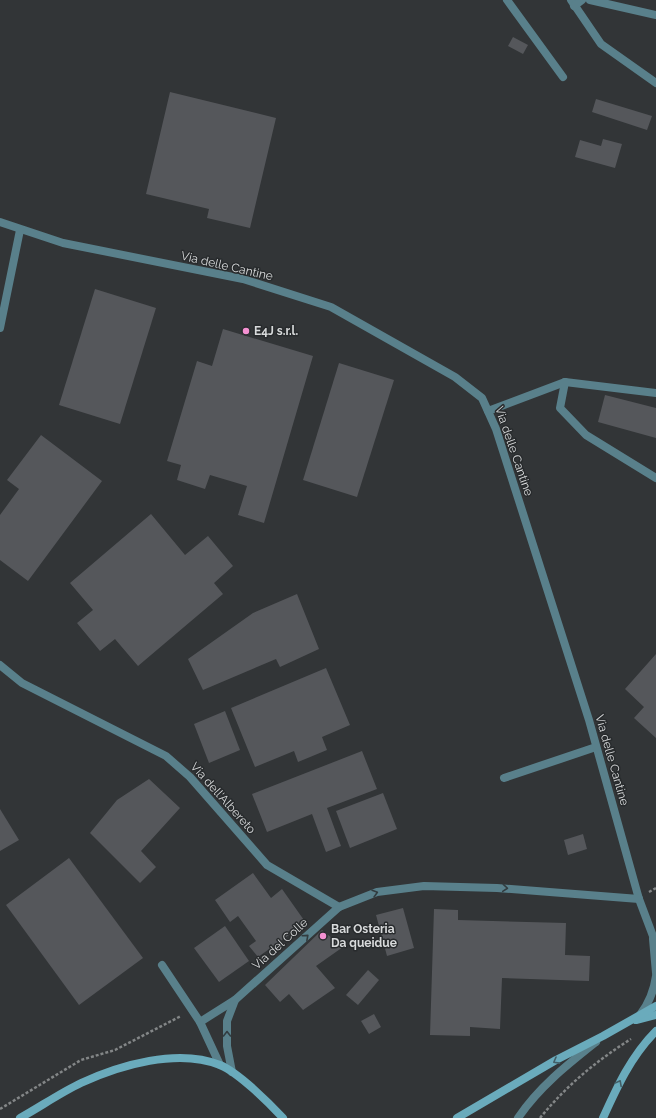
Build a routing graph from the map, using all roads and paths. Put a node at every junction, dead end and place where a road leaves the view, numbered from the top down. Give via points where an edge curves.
1 (507, 0) edge
2 (582, 0) edge
3 (590, 0) edge
4 (572, 3) edge
5 (656, 15) edge
6 (563, 77) dead end
7 (656, 83) edge
8 (0, 222) edge
9 (20, 230) junction
10 (0, 328) edge
11 (565, 382) junction
12 (656, 393) edge
13 (488, 411) junction
14 (656, 478) edge
15 (0, 665) edge
16 (596, 747) junction
17 (504, 778) dead end
18 (639, 899) junction
19 (339, 907) junction
20 (655, 940) edge
21 (162, 965) dead end
22 (656, 973) edge
23 (656, 976) edge
24 (235, 1000) junction
25 (656, 1006) edge
26 (192, 1010) junction
27 (640, 1015) junction
28 (656, 1015) edge
29 (200, 1022) junction
30 (626, 1022) junction
31 (656, 1031) edge
32 (603, 1036) junction
33 (633, 1038) dead end
34 (220, 1065) junction
35 (232, 1072) junction
36 (0, 1109) edge
37 (284, 1117) edge
38 (20, 1118) edge
39 (458, 1118) edge
40 (518, 1118) edge
41 (540, 1118) edge
42 (603, 1118) edge

1 - 6 street
2 - 4 street
3 - 5 street
4 - 7 street via 601,44
8 - 9 street, Via delle Cantine
9 - 10 street
9 - 13 street, Via delle Cantine via 63,243 243,279 331,307 455,377 482,398
11 - 12 street
11 - 13 street
11 - 14 street via 560,408 586,435
13 - 16 street, Via delle Cantine via 496,429
15 - 19 street, Via dell'Albereto via 22,683 166,756 190,777 267,865
16 - 17 street
16 - 18 street, Via delle Cantine
19 -> 18 street, Via del Colle via 377,892 424,886 497,888
18 - 20 street, Via delle Cantine
24 -> 19 street, Via del Colle
20 - 22 street, Via delle Cantine
21 - 26 street
23 - 27 street via 648,1005
24 - 29 street
35 -> 24 street, Via del Colle via 227,1046 227,1021
25 - 27 main road
26 - 29 street
26 - 36 path via 114,1050 81,1060
27 - 30 main road
28 - 30 main road
29 - 34 street
30 - 32 main road
42 -> 31 main road via 617,1086 633,1059
32 -> 39 main road via 556,1060
32 - 40 street via 556,1073
33 - 41 path via 586,1070 563,1091
34 - 35 main road
34 - 38 main road via 179,1058 121,1068 80,1084
35 - 37 main road

